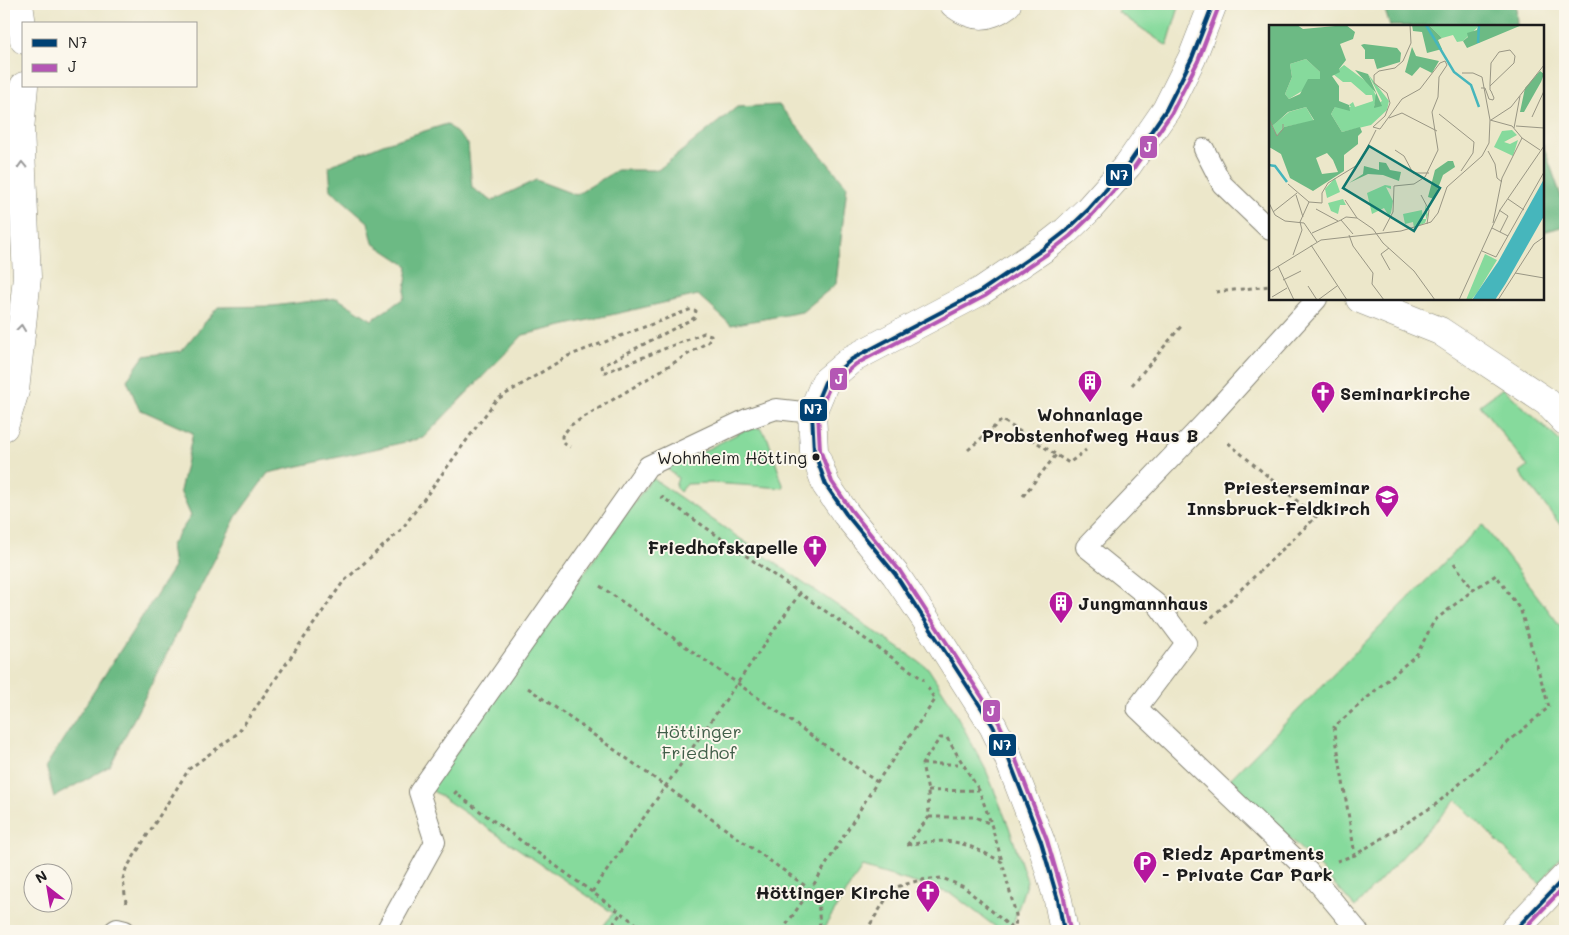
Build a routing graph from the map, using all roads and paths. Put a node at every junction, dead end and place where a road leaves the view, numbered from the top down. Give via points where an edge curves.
1 (19, 4) edge
2 (954, 4) edge
3 (1007, 4) edge
4 (1213, 4) edge
5 (22, 26) edge
6 (24, 88) edge
7 (1204, 149) dead end
8 (1269, 229) edge
9 (1269, 286) edge
10 (1216, 292) dead end
11 (1317, 300) edge
12 (1362, 300) edge
13 (1183, 324) dead end
14 (1132, 385) dead end
15 (812, 413) junction
16 (1209, 418) junction
17 (1565, 420) edge
18 (4, 427) edge
19 (571, 448) dead end
20 (968, 450) dead end
21 (1086, 450) dead end
22 (1056, 454) junction
23 (1023, 496) dead end
24 (656, 505) dead end
25 (1454, 563) dead end
26 (605, 578) dead end
27 (600, 586) junction
28 (1473, 590) junction
29 (800, 593) junction
30 (594, 594) dead end
31 (1186, 643) junction
32 (534, 680) dead end
33 (737, 683) junction
34 (528, 688) junction
35 (523, 696) dead end
36 (922, 764) junction
37 (963, 764) junction
38 (877, 782) junction
39 (460, 785) dead end
40 (665, 786) junction
41 (979, 790) junction
42 (928, 791) junction
43 (928, 816) junction
44 (991, 824) junction
45 (1355, 855) junction
46 (1002, 862) junction
47 (1308, 871) junction
48 (1565, 877) edge
49 (811, 889) junction
50 (592, 892) junction
51 (127, 906) dead end
52 (621, 913) junction
53 (114, 931) edge
54 (125, 931) edge
55 (386, 931) edge
56 (608, 931) edge
57 (646, 931) edge
58 (782, 931) edge
59 (820, 931) edge
60 (866, 931) edge
61 (1015, 931) edge
62 (1064, 931) edge
63 (1358, 931) edge
64 (1514, 931) edge

1 - 5 street
2 - 3 street via 966,13 985,16
4 - 15 street via 1192,58 1166,110 1128,165 1088,210 1043,249 981,291 852,359 825,382
18 -> 6 street via 14,391 26,277 20,130
7 - 8 lane via 1222,184
9 - 10 path
11 - 16 lane
12 - 17 street via 1440,331 1547,402
13 - 14 path
15 - 55 lane via 776,409 747,419 648,466 419,792 435,842
15 - 62 street via 814,451 826,485 895,574 993,726 1040,842
16 - 31 lane via 1086,547 1158,604
16 - 31 path via 1223,428 1225,440 1273,484 1316,517
19 - 51 path via 562,441 562,436 571,425 708,342 711,335 704,333 606,372 602,366 694,318 696,311 689,310 568,356 496,400 402,528 343,582 238,733 189,769 126,868 123,879
20 - 22 path via 1002,420
21 - 22 path via 1069,463
22 - 23 path
24 - 29 path via 662,497
25 - 28 path
26 - 27 path
27 - 30 path
27 - 33 path
28 - 45 path via 1434,621 1417,654 1334,728
28 - 45 path via 1496,575 1521,611 1549,707 1435,805
29 - 33 path
29 - 38 path via 922,678 935,700
31 - 47 lane via 1137,708
32 - 34 path
33 - 38 path
33 - 40 path
34 - 35 path
34 - 40 path
36 - 37 path
36 - 37 path via 940,738 947,738
36 - 42 path
37 - 41 path
38 - 49 path
39 - 50 path via 455,793
40 - 49 path
40 - 50 path
41 - 42 path
41 - 44 path
42 - 43 path
43 - 44 path via 975,817
43 - 46 path via 907,846 946,840 965,843
44 - 46 path
45 - 47 path
46 - 61 path via 1016,915
47 - 63 lane
48 - 64 street
49 - 58 path
49 - 59 path via 818,895
50 - 52 path
52 - 56 path
52 - 57 path
53 - 54 lane
60 - 61 path via 894,888 920,880 942,878 964,887

